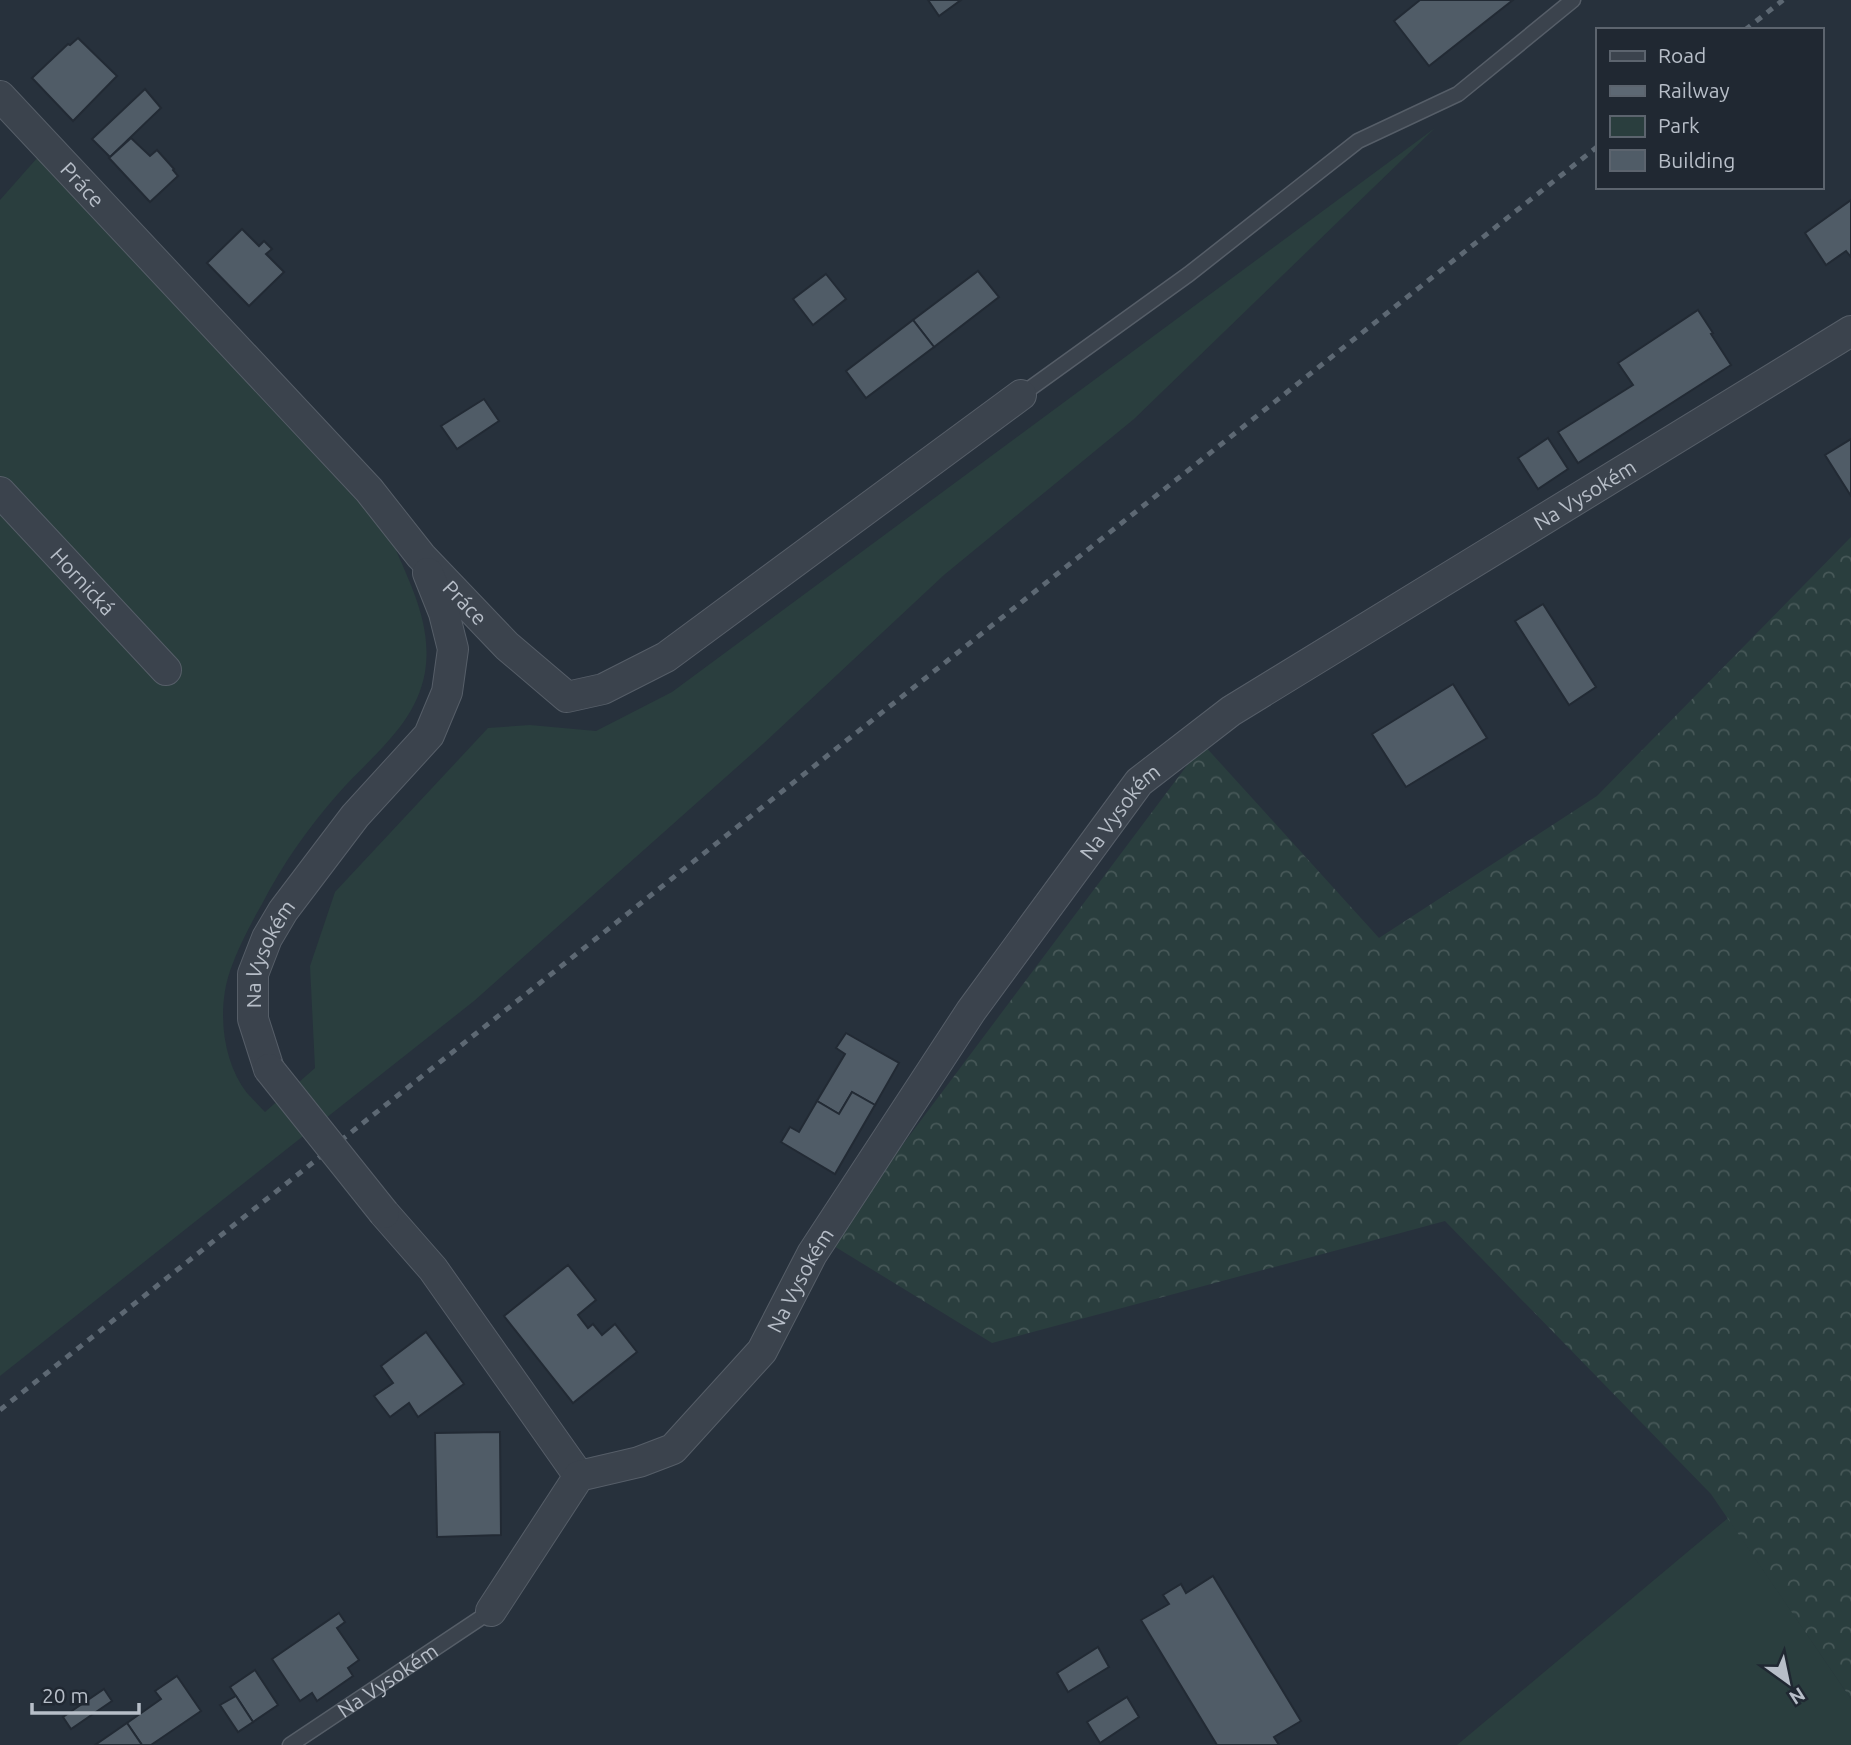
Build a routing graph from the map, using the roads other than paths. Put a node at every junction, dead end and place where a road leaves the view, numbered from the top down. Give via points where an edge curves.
1 (1573, 0) edge
2 (0, 96) edge
3 (1851, 331) edge
4 (1021, 395) joint
5 (0, 492) edge
6 (421, 556) junction
7 (166, 670) dead end
8 (579, 1476) junction
9 (491, 1611) joint
10 (290, 1745) edge

1 - 4 lane via 1458,94 1359,141 1189,274
2 - 6 street, Práce via 369,490
3 - 8 street, Na Vysokém via 1231,712 1139,782 971,1011 812,1254 762,1351 673,1449
4 - 6 street, Práce via 666,657 603,689 567,697 507,646
5 - 7 street, Hornická
6 - 8 street, Na Vysokém, bridge via 453,649 447,692 429,735 355,816 283,911 253,974 253,1018 269,1069 433,1269
8 - 9 street, Na Vysokém
9 - 10 lane, Na Vysokém

